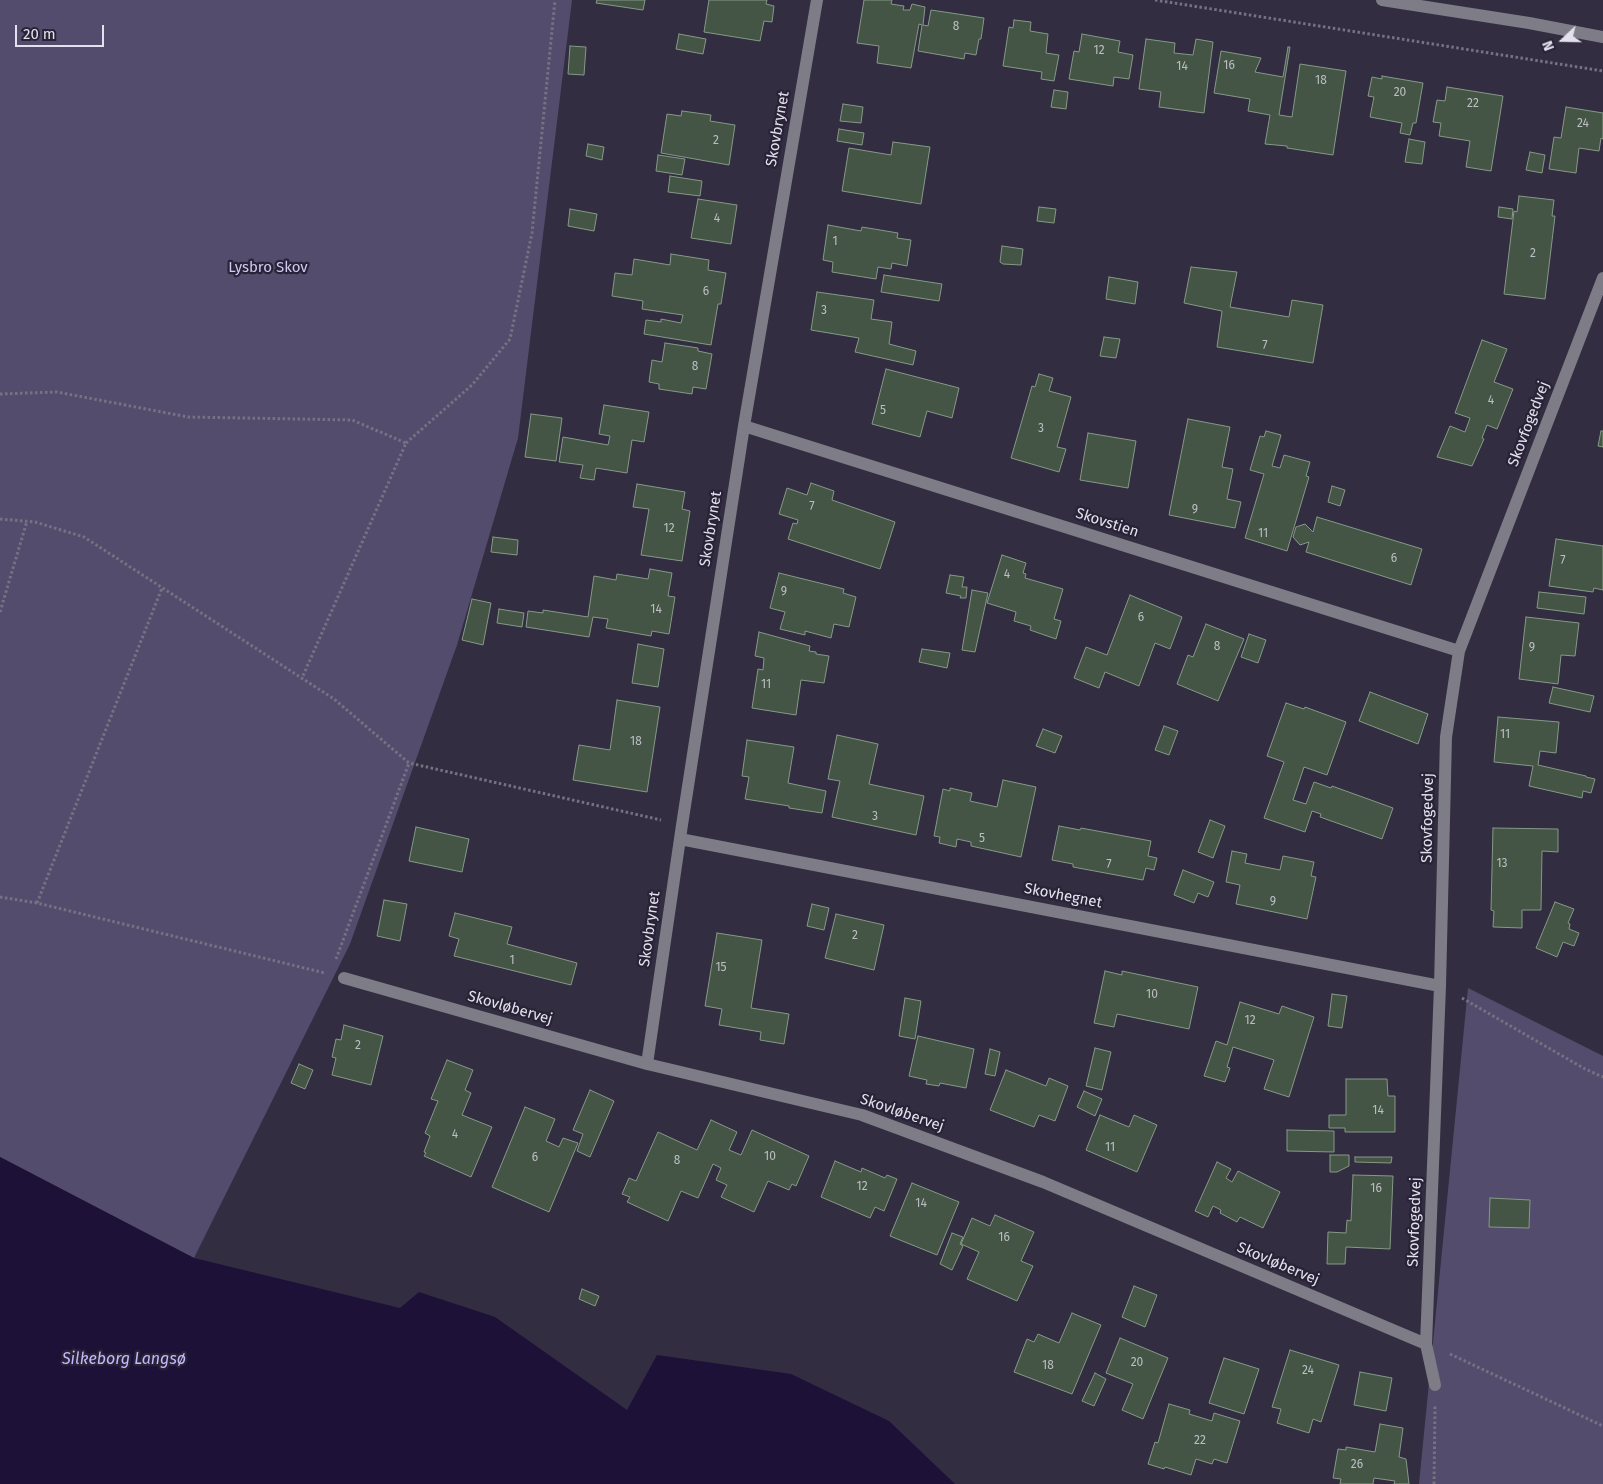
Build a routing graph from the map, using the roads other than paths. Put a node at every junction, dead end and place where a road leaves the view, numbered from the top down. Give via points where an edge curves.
1 (817, 0) edge
2 (1382, 0) edge
3 (1420, 3) edge
4 (1603, 37) edge
5 (1603, 278) edge
6 (744, 426) junction
7 (1459, 651) junction
8 (680, 839) junction
9 (344, 978) road end
10 (1440, 986) junction
11 (647, 1064) junction
12 (1426, 1344) junction
13 (1435, 1385) road end

1 - 6 street, Skovbrynet
2 - 3 street
3 - 4 street
5 - 7 street, Skovfogedvej
6 - 7 street, Skovstien
6 - 8 street, Skovbrynet
7 - 10 street, Skovfogedvej via 1446,737
8 - 10 street, Skovhegnet
8 - 11 street, Skovbrynet
9 - 11 street, Skovløbervej
10 - 12 street, Skovfogedvej
11 - 12 street, Skovløbervej via 862,1115 1043,1182
12 - 13 street, Skovfogedvej

